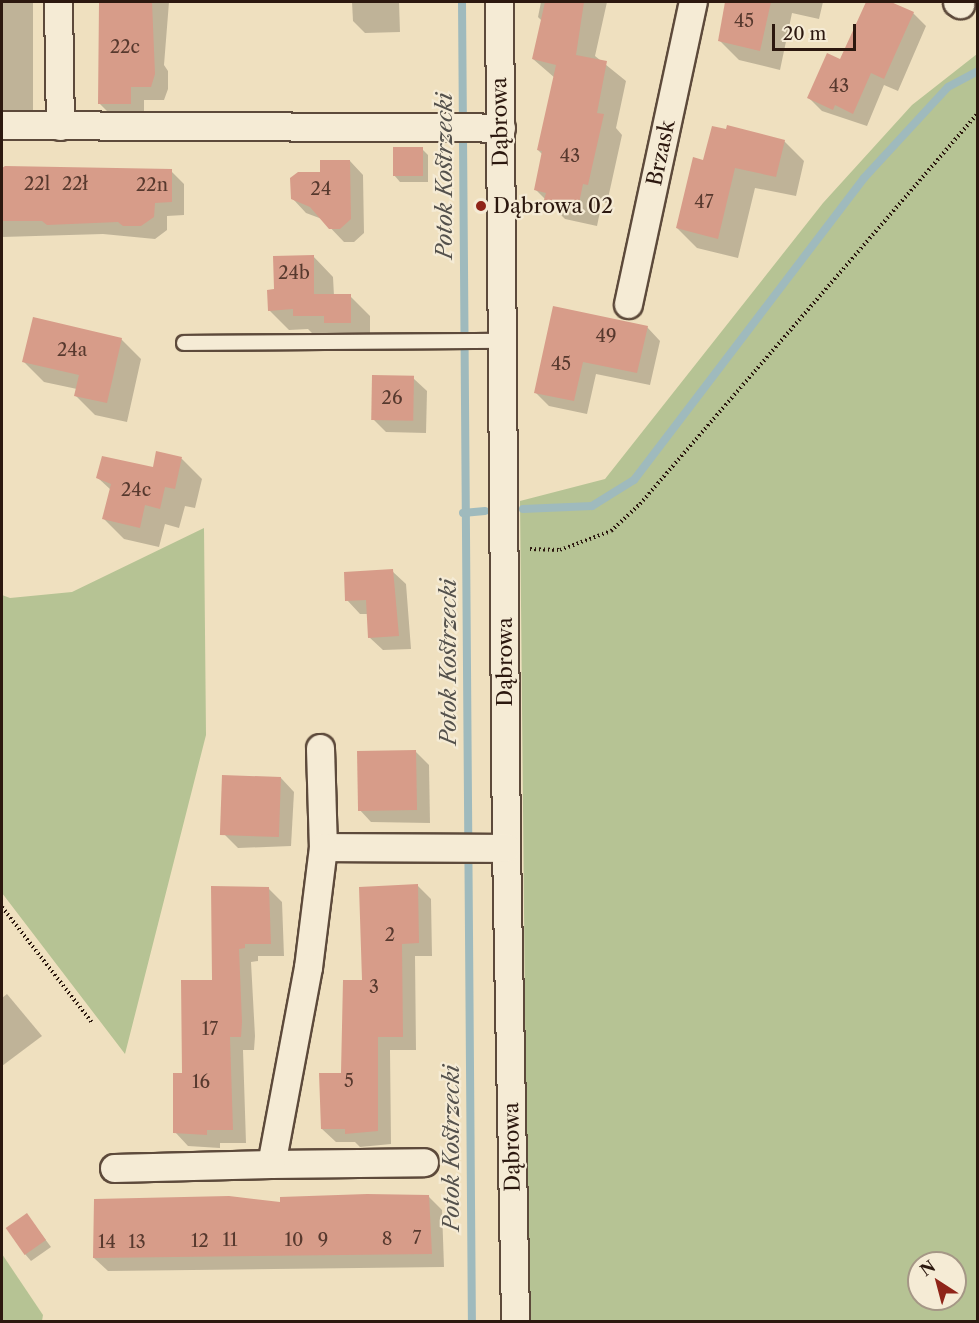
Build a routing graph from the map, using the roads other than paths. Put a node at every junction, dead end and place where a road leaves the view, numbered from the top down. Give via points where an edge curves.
1 (58, 2) edge
2 (499, 2) edge
3 (693, 2) edge
4 (2, 125) edge
5 (60, 126) junction
6 (488, 128) junction
7 (628, 304) dead end
8 (490, 340) junction
9 (184, 343) dead end
10 (320, 748) dead end
11 (323, 847) junction
12 (496, 847) junction
13 (424, 1162) dead end
14 (272, 1164) junction
15 (114, 1168) dead end
16 (515, 1322) edge

1 - 5 street
2 - 6 street, Dąbrowa
3 - 7 street, Brzask
4 - 5 street
5 - 6 street
6 - 8 street, Dąbrowa
8 - 9 lane
8 - 12 street, Dąbrowa via 504,548
10 - 11 street
11 - 12 street
11 - 14 street via 308,967
12 - 16 street, Dąbrowa
13 - 14 street
14 - 15 street

